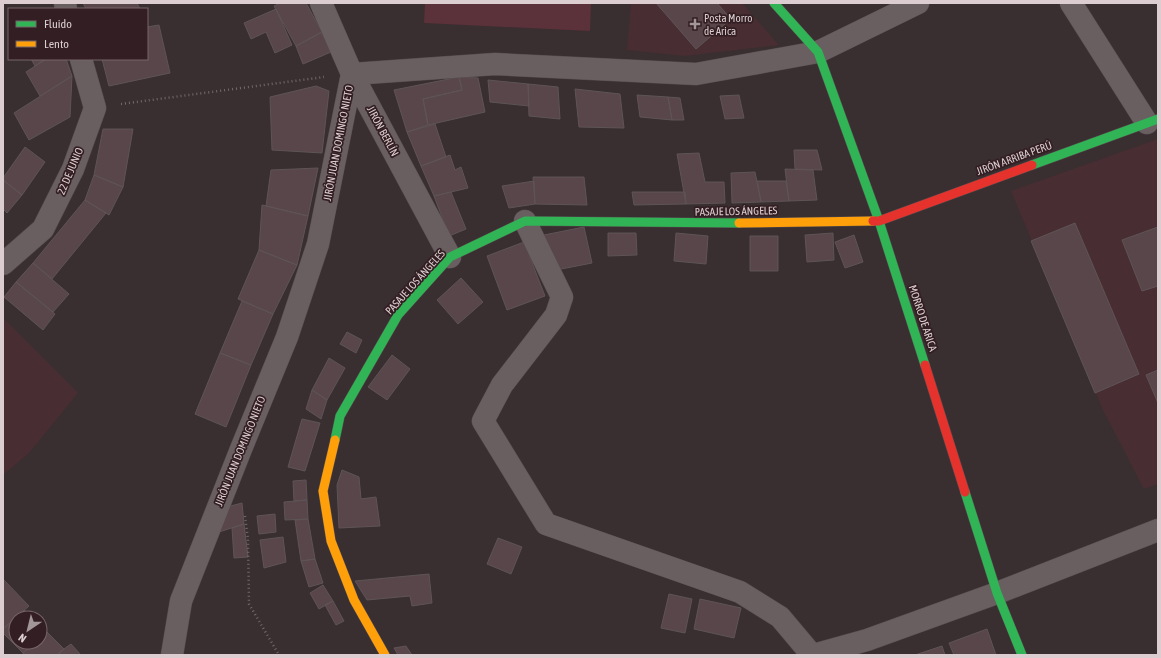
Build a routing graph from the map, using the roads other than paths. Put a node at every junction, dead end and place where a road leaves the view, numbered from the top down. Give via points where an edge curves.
1 (321, 3) edge
2 (774, 3) edge
3 (918, 3) edge
4 (1071, 3) edge
5 (818, 52) junction
6 (81, 60) edge
7 (352, 74) junction
8 (1152, 121) edge
9 (525, 221) junction
10 (879, 221) junction
11 (450, 257) junction
12 (3, 264) edge
13 (1158, 530) edge
14 (997, 593) junction
15 (172, 655) edge
16 (385, 655) edge
17 (813, 655) edge
18 (1022, 655) edge

1 - 7 street, JIRÓN BERLÍN
2 - 5 street, MORRO DE ARICA
3 - 5 street, JIRÓN JUAN DOMINGO NIETO
4 - 8 street
5 - 7 street, JIRÓN JUAN DOMINGO NIETO via 696,74 495,64
5 - 10 street, MORRO DE ARICA
6 - 12 street, 22 DE JUNIO via 94,108 73,169 44,229
7 - 11 street, JIRÓN BERLÍN
7 - 15 street, JIRÓN JUAN DOMINGO NIETO via 318,244 287,337 181,601
8 - 10 street, JIRÓN ARRIBA PERÚ
9 - 10 street, PASAJE LOS ÁNGELES
9 - 11 street, PASAJE LOS ÁNGELES
9 - 17 street via 562,297 556,315 502,385 483,421 546,524 740,592 780,617
10 - 14 street, MORRO DE ARICA
11 - 16 street, PASAJE LOS ÁNGELES via 398,315 340,416 323,491 331,541 354,600
13 - 14 street
14 - 17 street via 867,640
14 - 18 street, MORRO DE ARICA

